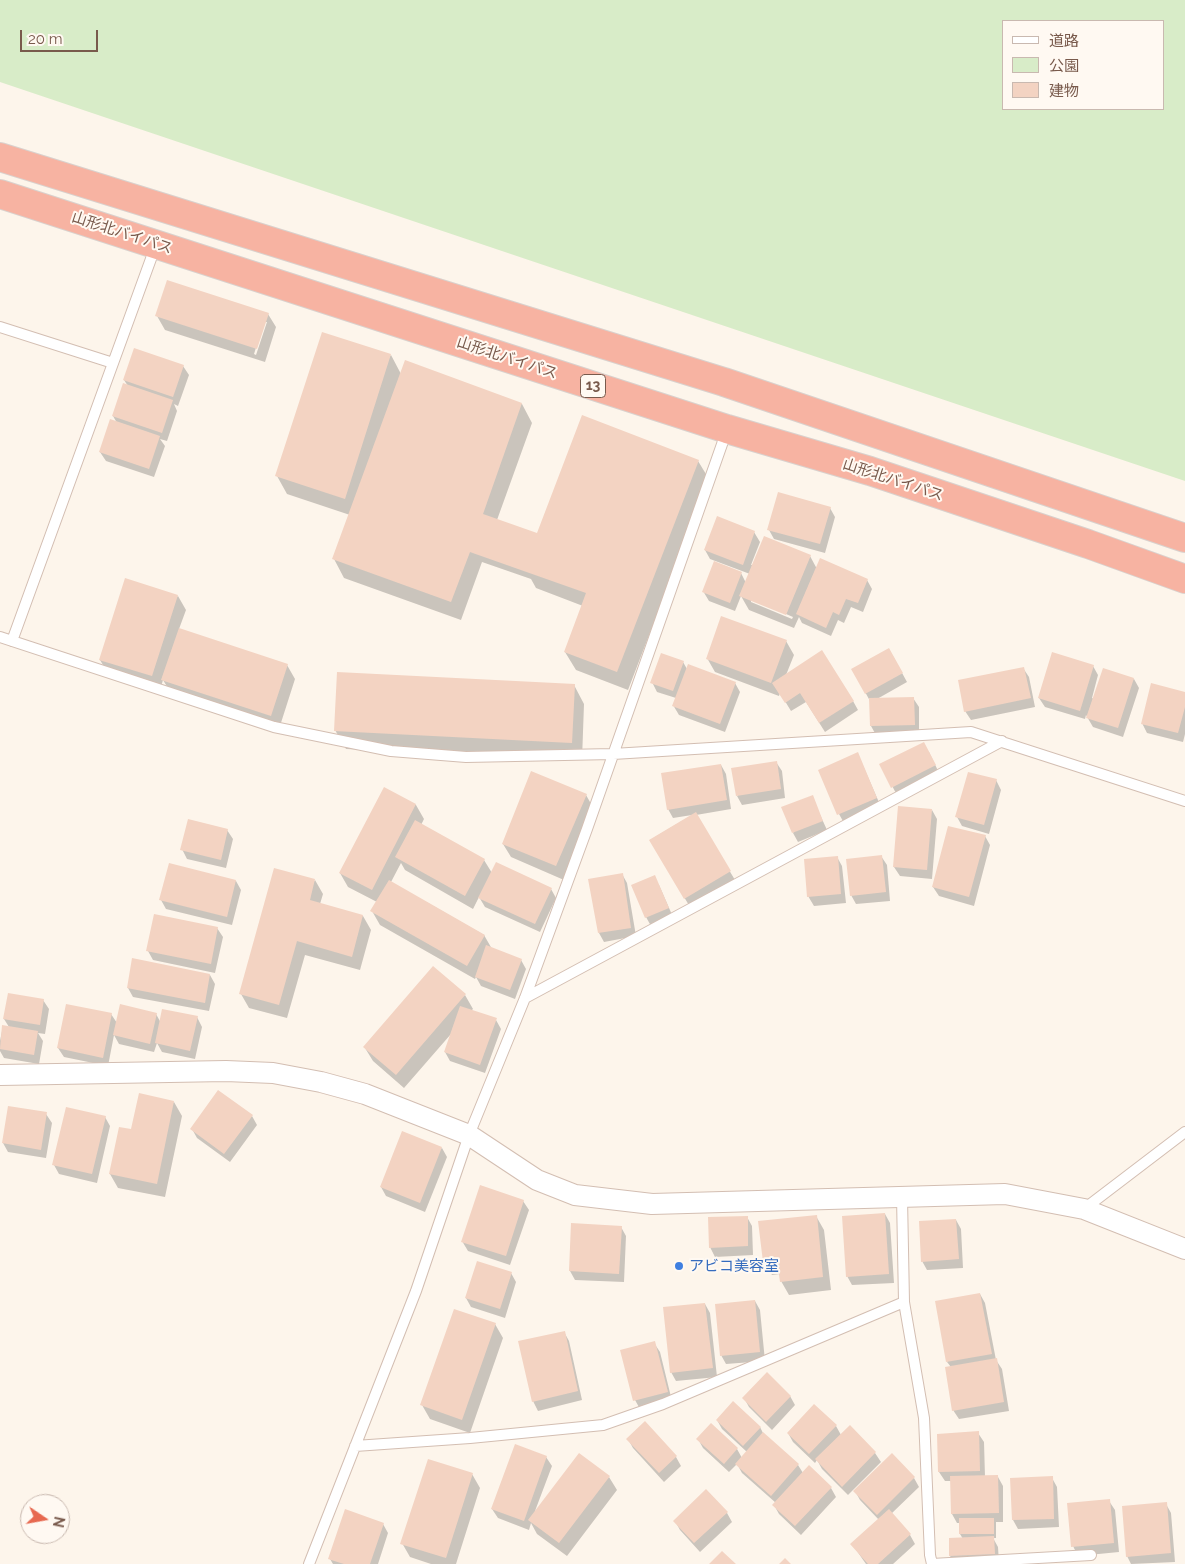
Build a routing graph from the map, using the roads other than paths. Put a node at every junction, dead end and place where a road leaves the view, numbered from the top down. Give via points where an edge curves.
1 (0, 157) edge
2 (0, 194) edge
3 (156, 244) junction
4 (0, 327) edge
5 (113, 363) junction
6 (727, 429) junction
7 (1185, 538) edge
8 (1185, 579) edge
9 (0, 637) edge
10 (12, 641) junction
11 (1002, 741) junction
12 (613, 754) junction
13 (1185, 801) edge
14 (525, 998) junction
15 (0, 1075) edge
16 (1185, 1132) edge
17 (469, 1135) junction
18 (902, 1197) junction
19 (1084, 1208) junction
20 (1185, 1249) edge
21 (904, 1302) junction
22 (355, 1446) junction
23 (1091, 1555) dead end
24 (309, 1564) edge
25 (932, 1564) edge

1 - 7 highway via 724,382
2 - 3 highway, 山形北バイパス / 13
3 - 5 lane
3 - 6 highway, 山形北バイパス / 13
4 - 5 lane
5 - 10 lane
6 - 8 highway, 山形北バイパス / 13 via 870,471
6 - 12 lane
9 - 10 lane
10 - 12 lane via 274,727 391,751 466,757
11 - 12 lane via 970,732
11 - 13 lane
11 - 14 lane
12 - 14 lane
14 - 17 lane
15 - 17 street via 273,1073 366,1094
16 - 19 lane
17 - 18 street via 537,1180 575,1195 652,1204
17 - 22 lane via 416,1291
18 - 19 street via 1005,1194
18 - 21 lane
19 - 20 street
21 - 22 lane via 663,1404 603,1425
21 - 25 lane via 924,1418
22 - 24 lane
23 - 25 lane

